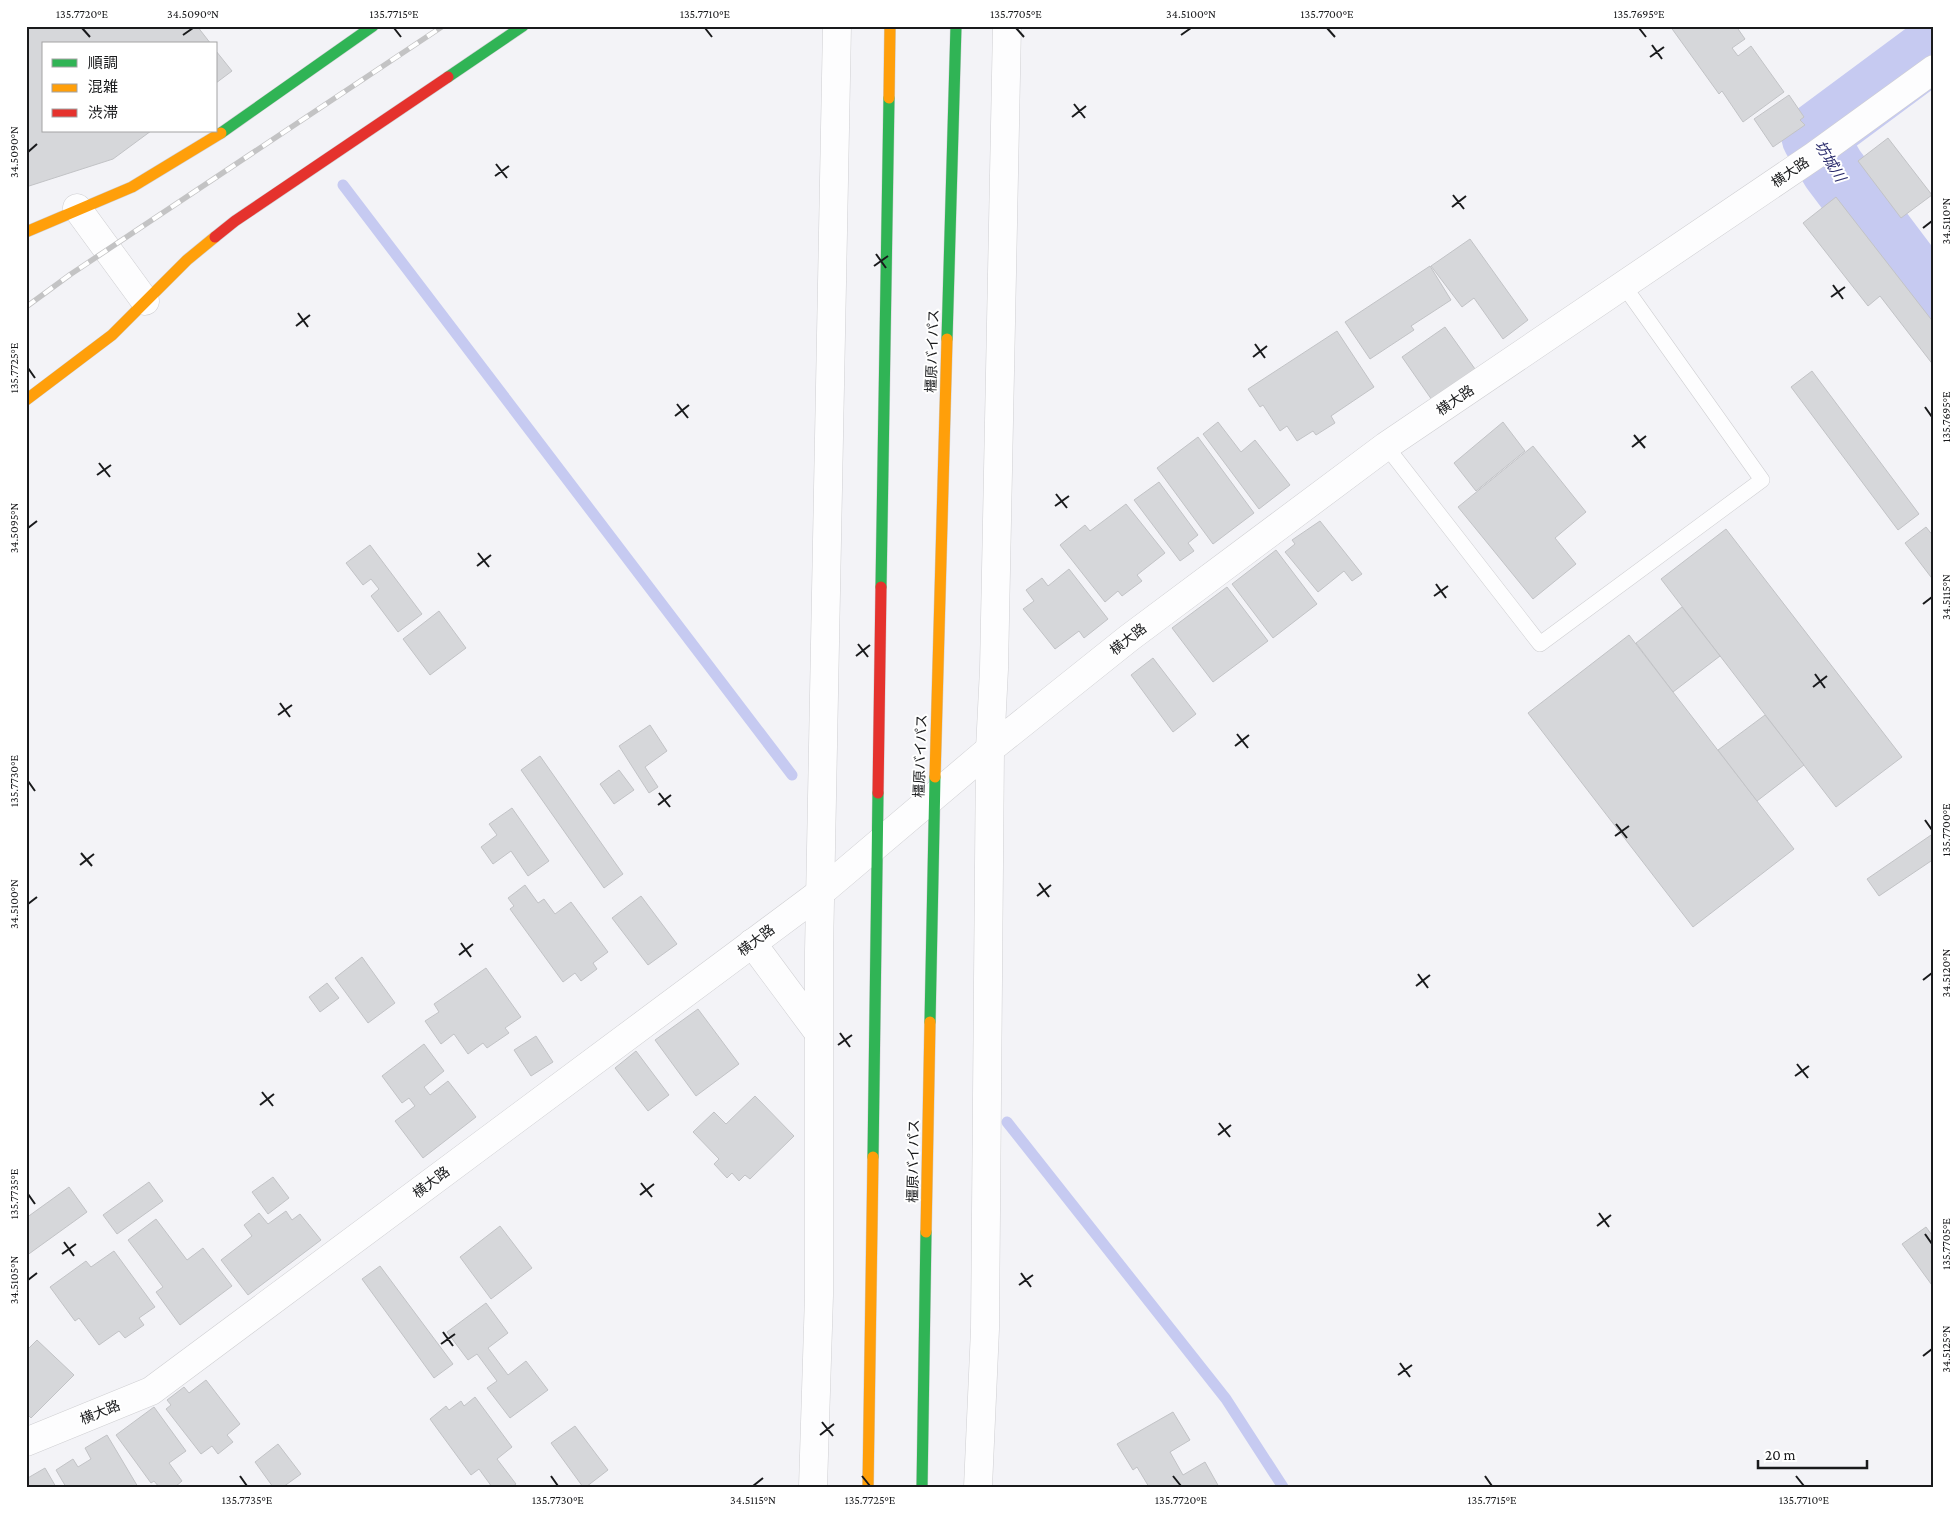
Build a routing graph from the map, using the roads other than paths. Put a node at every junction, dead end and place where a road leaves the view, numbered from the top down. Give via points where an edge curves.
1 (373, 26) edge
2 (524, 26) edge
3 (837, 26) edge
4 (890, 26) edge
5 (956, 26) edge
6 (1007, 26) edge
7 (1934, 69) edge
8 (77, 208) junction
9 (26, 232) edge
10 (1624, 286) junction
11 (145, 301) junction
12 (26, 400) edge
13 (1386, 446) junction
14 (990, 749) junction
15 (934, 796) junction
16 (878, 844) junction
17 (820, 893) junction
18 (752, 943) junction
19 (818, 1032) junction
20 (26, 1442) edge
21 (813, 1487) edge
22 (868, 1487) edge
23 (922, 1487) edge
24 (978, 1487) edge

1 - 8 main road via 182,158 108,198
2 - 11 main road via 235,222 187,260
3 - 17 street
4 - 16 main road via 879,574
5 - 15 main road, 橿原バイパス
6 - 14 street
7 - 10 street, 横大路 via 1823,150
8 - 9 main road
8 - 11 street
10 - 13 street, 横大路
10 - 13 lane via 1762,480 1540,644
11 - 12 main road via 112,335
13 - 14 street, 横大路 via 1128,638
14 - 15 street, 横大路
14 - 24 street via 985,1329
15 - 16 street, 横大路
15 - 23 main road, 橿原バイパス
16 - 17 street, 横大路
16 - 22 main road
17 - 18 street, 横大路
17 - 19 street
18 - 19 street
18 - 20 street, 横大路 via 151,1391
19 - 21 street via 819,1295

